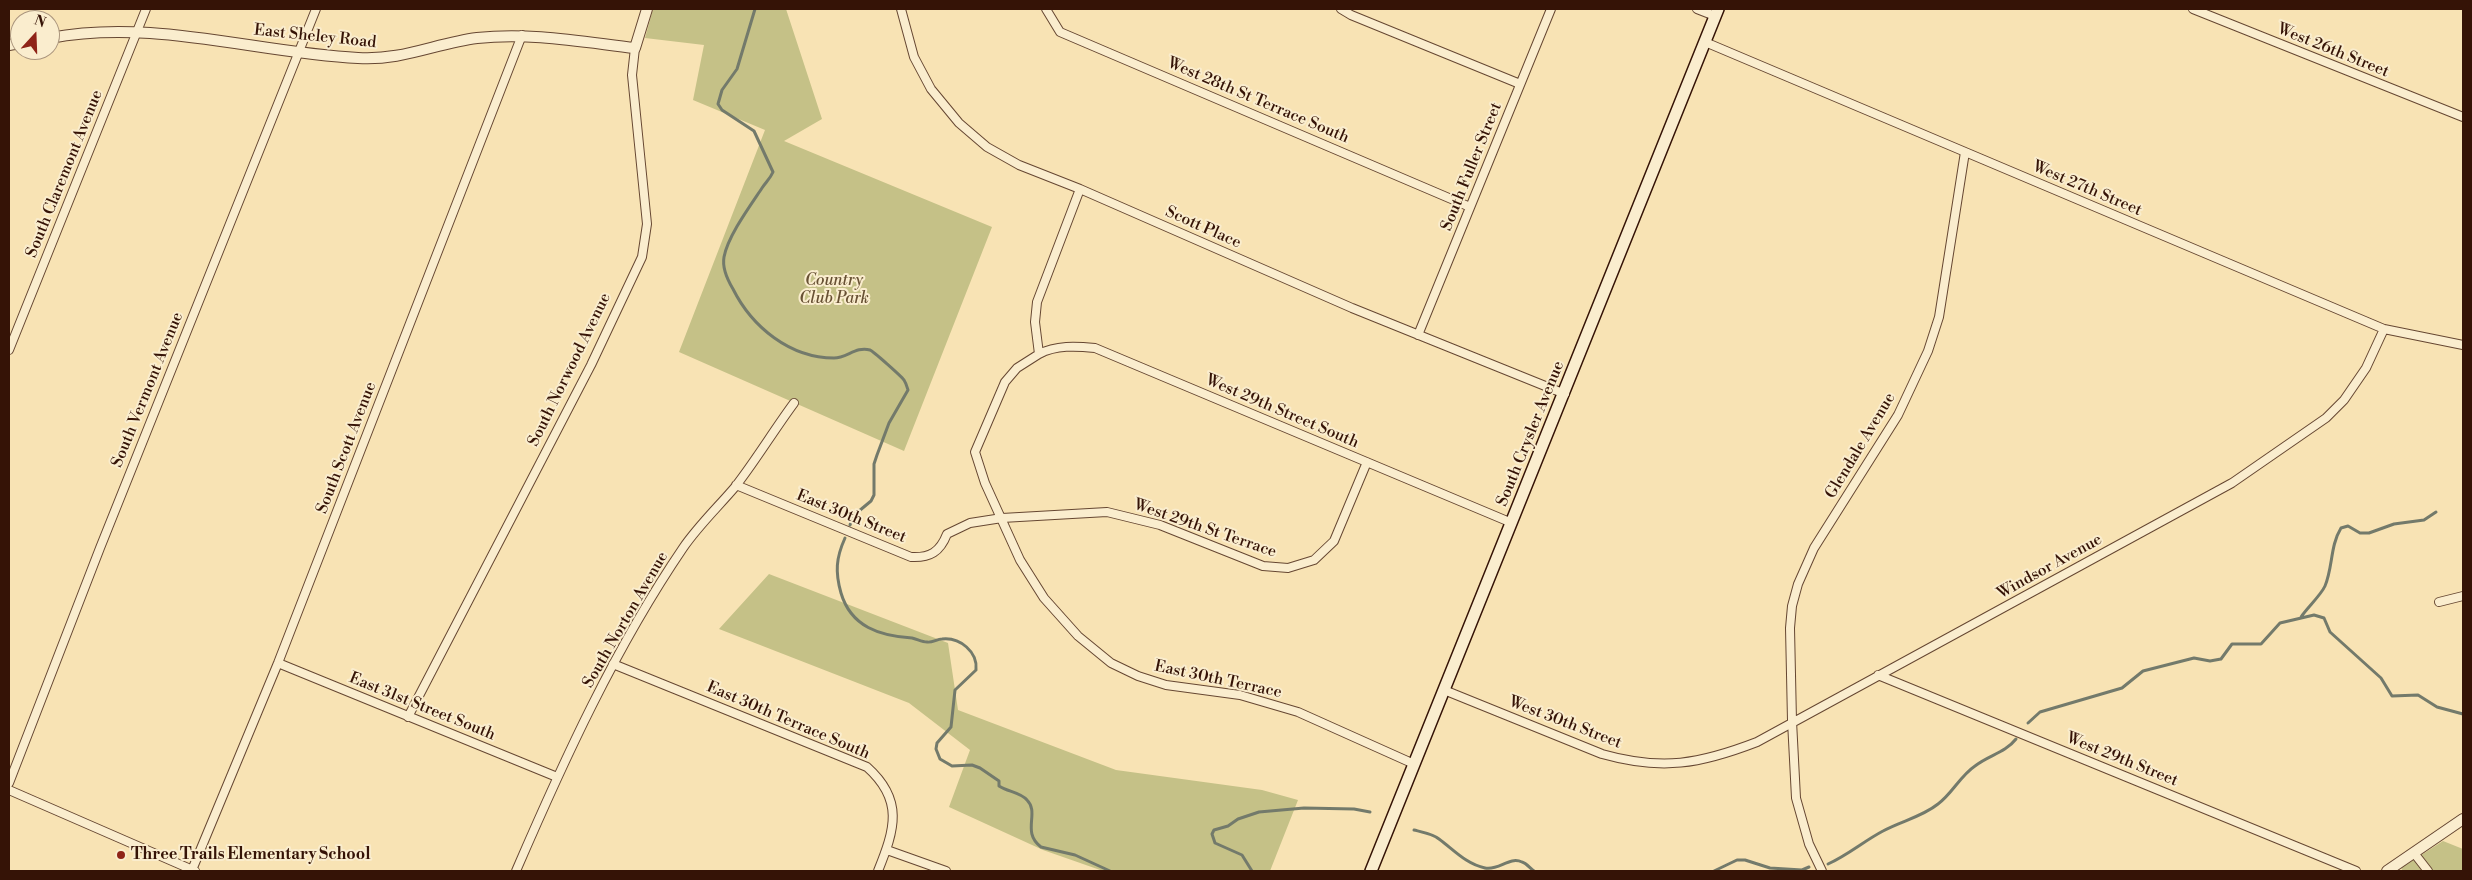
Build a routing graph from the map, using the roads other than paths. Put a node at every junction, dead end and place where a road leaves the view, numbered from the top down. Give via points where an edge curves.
1 (146, 9) edge
2 (316, 9) edge
3 (647, 9) edge
4 (901, 9) edge
5 (1046, 9) edge
6 (1342, 9) edge
7 (1551, 9) edge
8 (1697, 9) edge
9 (2193, 9) edge
10 (1717, 13) edge
11 (137, 31) junction
12 (522, 35) junction
13 (60, 37) edge
14 (1705, 42) junction
15 (635, 48) junction
16 (299, 51) junction
17 (1520, 84) junction
18 (2463, 117) edge
19 (1965, 152) junction
20 (1080, 189) junction
21 (1470, 207) junction
22 (2384, 329) junction
23 (1418, 335) junction
24 (2463, 345) edge
25 (9, 350) edge
26 (1038, 354) junction
27 (1564, 394) junction
28 (794, 402) dead end
29 (975, 452) joint
30 (1367, 462) junction
31 (736, 485) junction
32 (1002, 518) junction
33 (1512, 523) junction
34 (947, 534) joint
35 (2463, 596) edge
36 (2439, 602) dead end
37 (278, 663) junction
38 (613, 664) junction
39 (1878, 675) junction
40 (1444, 690) junction
41 (408, 717) junction
42 (1792, 721) junction
43 (1680, 763) joint
44 (1414, 764) junction
45 (557, 777) junction
46 (9, 784) edge
47 (9, 790) edge
48 (2463, 820) edge
49 (886, 850) junction
50 (2414, 853) junction
51 (193, 871) edge
52 (516, 871) edge
53 (878, 871) edge
54 (946, 871) edge
55 (1371, 871) edge
56 (1822, 871) edge
57 (2356, 871) edge
58 (2387, 871) edge
59 (2428, 871) edge

1 - 11 street, South Claremont Avenue
2 - 16 street, South Vermont Avenue
3 - 15 street, South Norwood Avenue
4 - 20 street, Scott Place via 914,57 932,89 959,123 987,147 1019,165
5 - 21 street, West 28th St Terrace South via 1060,32
6 - 17 street
7 - 17 street, South Fuller Street
8 - 10 street
9 - 18 street, West 26th Street
10 - 14 main road, South Crysler Avenue
11 - 13 street, East Sheley Road
11 - 16 street, East Sheley Road
11 - 25 street, South Claremont Avenue
12 - 15 street, East Sheley Road
12 - 16 street, East Sheley Road via 475,38 384,58
12 - 37 street, South Scott Avenue
14 - 19 street, West 27th Street
14 - 27 main road, South Crysler Avenue
15 - 41 street, South Norwood Avenue via 632,75 646,224 642,257 582,383
16 - 46 street, South Vermont Avenue
17 - 21 street, South Fuller Street
19 - 22 street, West 27th Street
19 - 42 street, Glendale Avenue via 1939,317 1928,351 1898,415 1814,548 1798,584 1790,628
20 - 23 street, Scott Place
20 - 26 street via 1037,302
21 - 23 street, South Fuller Street
22 - 24 street, West 27th Street
22 - 39 street, Windsor Avenue via 2366,368 2344,400 2326,418 2277,453 2232,483
23 - 27 street, Scott Place
26 - 29 street, West 29th Street South via 1017,368 1005,382
26 - 30 street, West 29th Street South via 1047,349 1070,346 1095,348
27 - 33 main road, South Crysler Avenue
28 - 31 street, South Norton Avenue
29 - 32 street, East 30th Terrace
30 - 32 street, West 29th St Terrace via 1334,541 1314,560 1288,568 1263,566 1160,525 1120,514
30 - 33 street, West 29th Street South
31 - 34 street, East 30th Street via 912,557 936,552
31 - 38 street, South Norton Avenue via 685,546
32 - 34 street, West 29th St Terrace via 970,523
32 - 44 street, East 30th Terrace via 1020,560 1044,598 1078,636 1111,663 1166,685 1240,695 1298,712
33 - 40 main road, South Crysler Avenue
35 - 36 street
37 - 41 street, East 31st Street South
37 - 51 street, South Scott Avenue
38 - 45 street, South Norton Avenue
38 - 49 street, East 30th Terrace South via 867,766 880,779 892,802 893,822
39 - 42 street, Windsor Avenue
39 - 57 street, West 29th Street
40 - 43 street, West 30th Street via 1602,754 1651,764
40 - 44 main road, South Crysler Avenue
41 - 45 street, East 31st Street South
42 - 43 street, Windsor Avenue via 1757,742 1723,755
42 - 56 street, Glendale Avenue via 1796,798 1809,844
44 - 55 main road, South Crysler Avenue
45 - 52 street, South Norton Avenue
47 - 51 street
48 - 50 street
49 - 53 street, East 30th Terrace South
49 - 54 street
50 - 58 street
50 - 59 street

